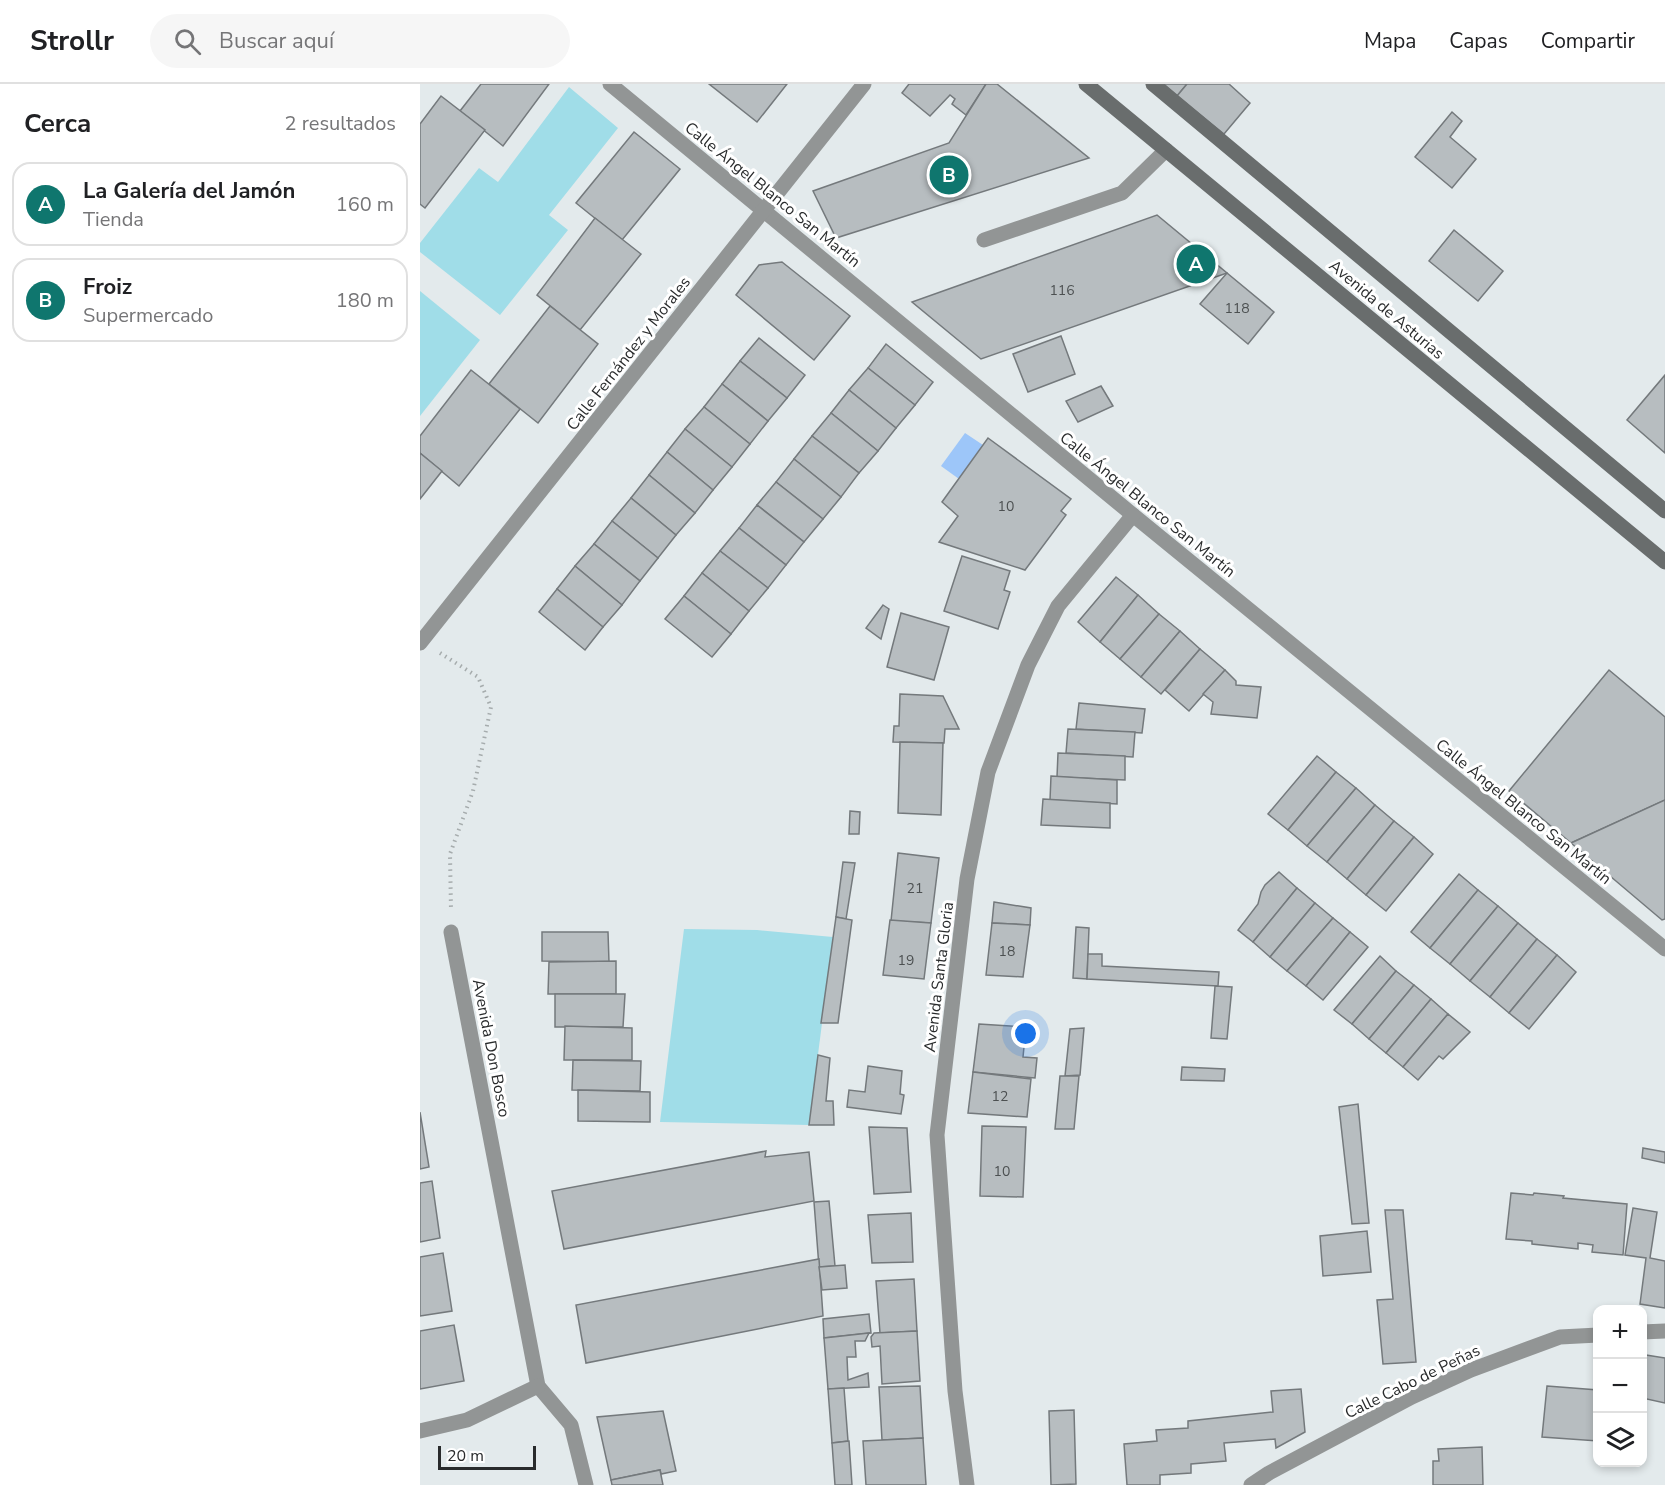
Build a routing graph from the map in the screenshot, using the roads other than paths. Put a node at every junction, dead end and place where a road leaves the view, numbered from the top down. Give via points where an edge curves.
1 (610, 84) edge
2 (864, 84) edge
3 (1086, 84) edge
4 (1152, 84) edge
5 (1166, 150) junction
6 (765, 210) junction
7 (984, 240) dead end
8 (1665, 511) edge
9 (1133, 515) junction
10 (1665, 562) edge
11 (421, 641) edge
12 (452, 932) road end
13 (1665, 949) edge
14 (1665, 1331) edge
15 (1647, 1332) edge
16 (1593, 1335) edge
17 (538, 1386) junction
18 (420, 1431) edge
19 (586, 1485) edge
20 (967, 1485) edge
21 (1251, 1485) edge

1 - 6 street, Calle Ángel Blanco San Martín
2 - 6 street, Calle Fernández y Morales
3 - 5 main road, Avenida de Asturias
4 - 8 main road, Avenida de Asturias
5 - 7 street via 1122,193
5 - 10 main road, Avenida de Asturias
6 - 9 street, Calle Ángel Blanco San Martín
6 - 11 street, Calle Fernández y Morales
9 - 13 street, Calle Ángel Blanco San Martín
9 - 20 street, Avenida Santa Gloria via 1058,606 1028,665 988,772 967,879 937,1135 955,1391
12 - 17 street, Avenida Don Bosco
14 - 15 street
16 - 21 street, Calle Cabo de Peñas via 1560,1337 1471,1370 1412,1397
17 - 18 street via 466,1420
17 - 19 street via 572,1425

